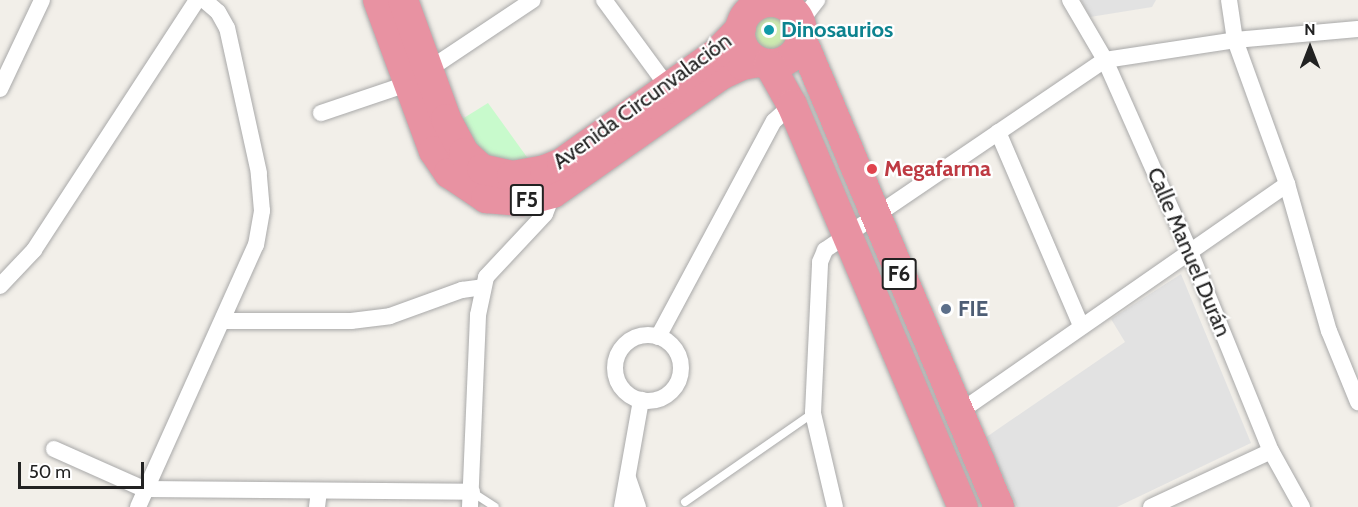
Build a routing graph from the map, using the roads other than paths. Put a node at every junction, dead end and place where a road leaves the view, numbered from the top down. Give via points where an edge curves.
1 (42, 0) edge
2 (197, 0) edge
3 (204, 0) edge
4 (378, 0) edge
5 (403, 0) edge
6 (533, 0) edge
7 (604, 0) edge
8 (1070, 0) edge
9 (1229, 0) edge
10 (774, 1) edge
11 (740, 16) edge
12 (806, 20) edge
13 (1358, 29) edge
14 (1236, 40) junction
15 (1105, 60) junction
16 (764, 63) junction
17 (418, 77) junction
18 (668, 87) junction
19 (0, 89) edge
20 (792, 105) junction
21 (321, 112) dead end
22 (999, 132) junction
23 (563, 179) junction
24 (1287, 184) junction
25 (874, 215) junction
26 (847, 234) junction
27 (1190, 252) junction
28 (0, 286) edge
29 (483, 287) junction
30 (223, 321) junction
31 (1081, 326) junction
32 (658, 337) junction
33 (641, 400) junction
34 (1358, 402) edge
35 (813, 413) junction
36 (958, 413) junction
37 (54, 449) dead end
38 (1271, 451) junction
39 (626, 474) junction
40 (144, 489) junction
41 (318, 499) edge
42 (471, 500) edge
43 (686, 502) dead end
44 (138, 507) edge
45 (495, 507) edge
46 (622, 507) edge
47 (638, 507) edge
48 (836, 507) edge
49 (963, 507) edge
50 (999, 507) edge
51 (1151, 507) edge
52 (1302, 507) edge

1 - 19 street
2 - 28 street via 34,250
3 - 30 street via 218,12 226,28 261,192 256,244
4 - 17 highway, Avenida Circunvalación / F5
5 - 17 highway, Avenida Circunvalación / F5
6 - 17 street
7 - 18 street
8 - 15 street, Calle Manuel Durán
9 - 14 street
10 - 11 highway, F5
10 - 12 highway, F5
11 - 16 highway via 744,48
11 - 18 highway, Avenida Circunvalación / F5 via 718,52
12 - 16 highway, F5 via 794,55
12 - 25 highway, F6
13 - 14 street
14 - 15 street
14 - 24 street
15 - 22 street
15 - 27 street, Calle Manuel Durán
16 - 20 highway, F6
16 - 23 highway, Avenida Circunvalación / F5 via 742,65 721,75
17 - 21 street
17 - 23 highway, Avenida Circunvalación / F5 via 473,164 494,174 512,176 545,171
18 - 23 highway, Avenida Circunvalación / F5
20 - 26 highway, F6
20 - 32 street via 774,121
22 - 25 street
22 - 31 street
23 - 29 street via 545,214 486,277
24 - 27 street
24 - 34 street via 1329,331
25 - 26 street
25 - 36 highway, F6
26 - 35 street via 825,250 820,262
26 - 49 highway, F6
27 - 31 street
27 - 38 street, Calle Manuel Durán
29 - 30 street via 462,290 390,316 351,321
29 - 42 street via 474,380
30 - 40 street
31 - 36 street
32 - 33 street via 676,350 681,372 672,391 663,398
32 - 33 street via 637,338 621,350 616,360 617,381 623,390
33 - 39 street
35 - 43 lane
35 - 48 street
36 - 50 highway, F6
37 - 40 street
38 - 51 street
38 - 52 street, Calle Manuel Durán
39 - 46 street
39 - 47 street
40 - 41 street
40 - 44 street
41 - 42 street
42 - 45 lane

